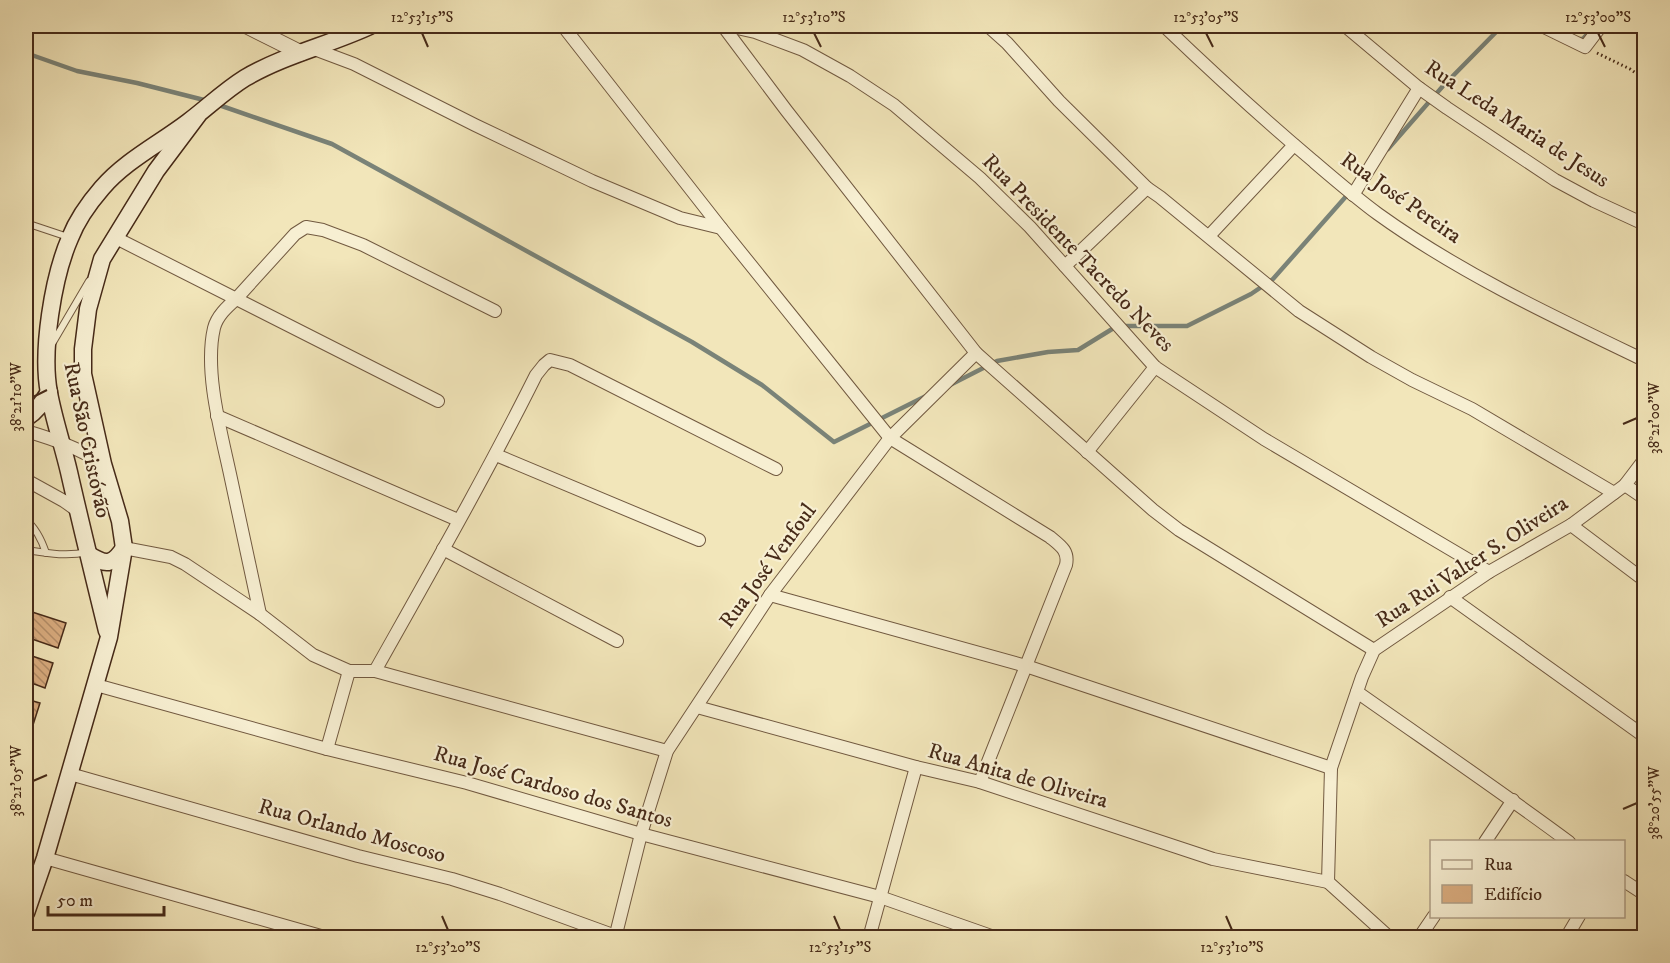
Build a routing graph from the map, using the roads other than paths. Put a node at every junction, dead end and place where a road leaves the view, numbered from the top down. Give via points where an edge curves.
1 (247, 26) edge
2 (370, 26) edge
3 (563, 26) edge
4 (723, 26) edge
5 (728, 26) edge
6 (988, 26) edge
7 (1164, 26) edge
8 (1345, 26) edge
9 (1542, 26) edge
10 (1601, 26) edge
11 (307, 51) junction
12 (1419, 88) junction
13 (198, 115) junction
14 (1294, 145) junction
15 (141, 154) junction
16 (156, 171) junction
17 (1147, 188) junction
18 (1353, 195) junction
19 (26, 223) edge
20 (1644, 225) edge
21 (721, 228) junction
22 (1209, 236) junction
23 (70, 237) junction
24 (116, 237) junction
25 (102, 260) junction
26 (1065, 266) junction
27 (236, 299) junction
28 (495, 311) dead end
29 (976, 353) junction
30 (46, 354) junction
31 (1644, 360) edge
32 (1155, 366) junction
33 (49, 392) junction
34 (438, 401) dead end
35 (217, 416) junction
36 (26, 418) edge
37 (26, 431) edge
38 (890, 438) junction
39 (62, 442) junction
40 (1087, 452) junction
41 (496, 455) junction
42 (1644, 460) edge
43 (103, 464) junction
44 (776, 469) dead end
45 (26, 480) edge
46 (1620, 489) junction
47 (1644, 498) edge
48 (78, 511) junction
49 (26, 520) edge
50 (458, 520) junction
51 (1571, 525) junction
52 (699, 540) dead end
53 (124, 548) junction
54 (443, 549) junction
55 (26, 550) edge
56 (46, 553) junction
57 (88, 553) junction
58 (1489, 572) junction
59 (1644, 580) edge
60 (770, 595) junction
61 (1450, 597) junction
62 (260, 614) junction
63 (109, 637) junction
64 (617, 641) dead end
65 (1374, 650) junction
66 (1026, 666) junction
67 (349, 671) junction
68 (375, 671) junction
69 (96, 685) junction
70 (1357, 692) junction
71 (697, 707) junction
72 (1644, 736) edge
73 (327, 749) junction
74 (667, 751) junction
75 (916, 767) junction
76 (1331, 768) junction
77 (70, 774) junction
78 (980, 782) junction
79 (1513, 800) junction
80 (641, 834) junction
81 (1486, 840) edge
82 (1566, 840) edge
83 (45, 858) junction
84 (1328, 882) junction
85 (1625, 882) edge
86 (1644, 894) edge
87 (880, 897) junction
88 (26, 913) edge
89 (1433, 918) edge
90 (1578, 918) edge
91 (618, 937) edge
92 (328, 938) edge
93 (869, 938) edge
94 (997, 938) edge
95 (1390, 938) edge
96 (1419, 938) edge
97 (1566, 938) edge

1 - 11 street
2 - 11 main road
3 - 21 street
4 - 29 street
5 - 26 street, Rua Presidente Tacredo Neves via 803,50 894,105 980,178
6 - 17 street
7 - 14 street, Rua José Pereira
8 - 12 street, Rua Leda Maria de Jesus
9 - 10 street via 1585,47
11 - 13 main road via 244,79
11 - 21 street via 354,64 592,181 680,218
12 - 18 street
12 - 20 street, Rua Leda Maria de Jesus via 1555,180
13 - 15 main road, Rua São Cristóvão
13 - 16 main road, Rua São Cristóvão
14 - 18 street, Rua José Pereira
14 - 22 street
15 - 16 main road via 153,157
15 - 23 main road, Rua São Cristóvão via 100,190
16 - 24 main road, Rua São Cristóvão
17 - 22 street
17 - 26 street
18 - 31 street, Rua José Pereira via 1472,272
19 - 23 lane
21 - 38 street
22 - 46 street via 1299,311 1371,357
23 - 30 main road, Rua São Cristóvão via 59,269
24 - 25 main road, Rua São Cristóvão
24 - 27 street
25 - 30 lane
25 - 43 main road, Rua São Cristóvão via 88,309 83,349 84,374
26 - 32 street, Rua Presidente Tacredo Neves
27 - 28 street via 295,234 306,227 363,245
27 - 34 street
27 - 35 street via 214,327
29 - 38 street, Rua José Venfoul
29 - 40 street
30 - 33 main road, Rua São Cristóvão
32 - 40 street
32 - 58 street, Rua Presidente Tacredo Neves via 1264,439
33 - 36 main road
33 - 39 main road, Rua São Cristóvão
35 - 50 street
35 - 62 street
37 - 39 street
38 - 60 street, Rua José Venfoul
38 - 66 street via 1050,537 1066,551 1066,565
39 - 43 street
39 - 48 main road, Rua São Cristóvão
40 - 65 street via 1179,530
41 - 44 street via 536,375 550,360 570,365
41 - 50 street
41 - 52 street
42 - 46 street, Rua Rui Valter S. Oliveira
43 - 53 main road, Rua São Cristóvão
45 - 48 street
46 - 47 street
46 - 51 street, Rua Rui Valter S. Oliveira
48 - 57 main road, Rua São Cristóvão
49 - 56 lane
50 - 54 street
51 - 58 street, Rua Rui Valter S. Oliveira
51 - 59 street
53 - 57 main road via 110,562 98,561
53 - 62 street via 171,557
53 - 63 main road, Rua São Cristóvão
54 - 64 street
54 - 68 street
55 - 56 lane
56 - 57 lane
57 - 63 main road, Rua São Cristóvão
58 - 61 street, Rua Rui Valter S. Oliveira
60 - 66 street
60 - 71 street, Rua José Venfoul
61 - 65 street, Rua Rui Valter S. Oliveira
61 - 72 street
62 - 67 street via 313,655
63 - 69 main road, Rua São Cristóvão
65 - 70 street, Rua Rui Valter S. Oliveira
66 - 76 street
66 - 78 street
67 - 68 street
67 - 73 street
68 - 74 street
69 - 73 street, Rua José Cardoso dos Santos
69 - 77 main road, Rua São Cristóvão
70 - 76 street, Rua Rui Valter S. Oliveira
70 - 79 street
71 - 74 street, Rua José Venfoul
71 - 75 street, Rua Anita de Oliveira
73 - 80 street, Rua José Cardoso dos Santos via 467,783
74 - 80 street, Rua José Venfoul
75 - 78 street, Rua Anita de Oliveira
75 - 87 street
76 - 84 street, Rua Rui Valter S. Oliveira
77 - 83 main road, Rua São Cristóvão
77 - 91 street, Rua Orlando Moscoso via 452,879
78 - 84 street, Rua Anita de Oliveira via 1213,859
79 - 81 street
79 - 82 street
80 - 87 street, Rua José Cardoso dos Santos
80 - 91 street, Rua José Venfoul
83 - 88 main road, Rua São Cristóvão
83 - 92 street
84 - 95 street
85 - 86 street
87 - 93 street
87 - 94 street, Rua José Cardoso dos Santos
89 - 96 street
90 - 97 street

